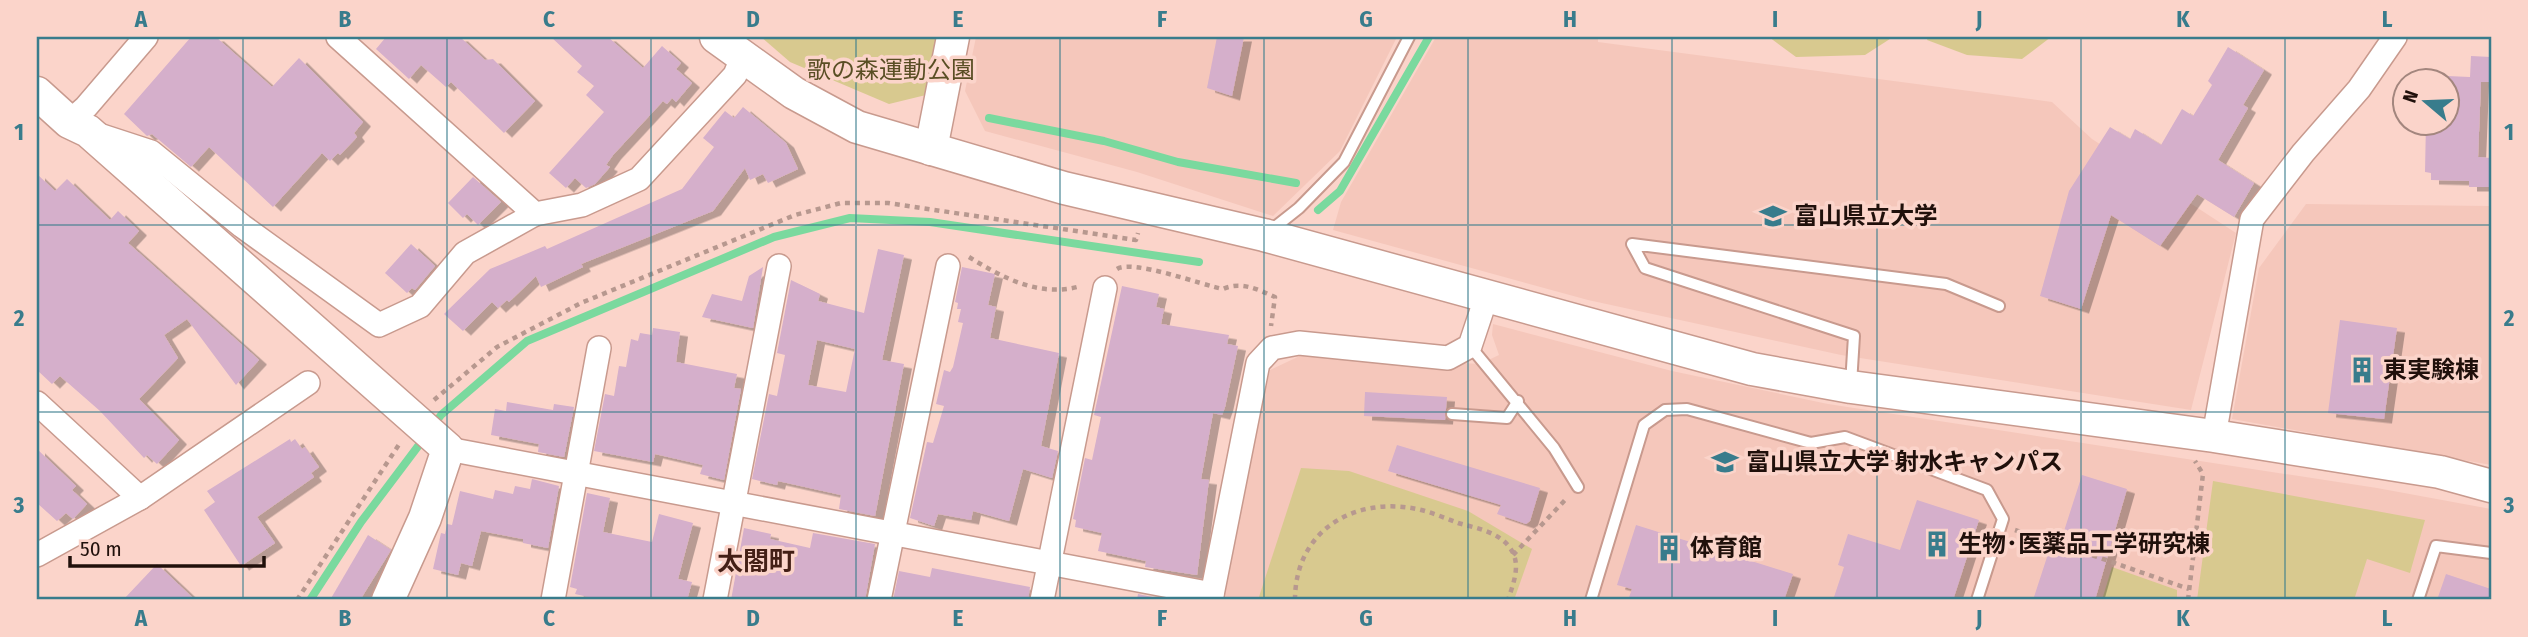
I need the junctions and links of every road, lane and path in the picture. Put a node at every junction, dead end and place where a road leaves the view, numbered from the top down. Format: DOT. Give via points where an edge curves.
graph roads {
  1 [pos="146,37"];
  2 [pos="338,37"];
  3 [pos="716,37"];
  4 [pos="953,37"];
  5 [pos="1409,37"];
  6 [pos="2396,37"];
  7 [pos="742,58"];
  8 [pos="37,93"];
  9 [pos="79,126"];
  10 [pos="931,149"];
  11 [pos="1146,207"];
  12 [pos="535,214"];
  13 [pos="1264,235"];
  14 [pos="779,266"];
  15 [pos="948,266"];
  16 [pos="1105,288"];
  17 [pos="1486,298"];
  18 [pos="1999,306"];
  19 [pos="1470,346"];
  20 [pos="599,348"];
  21 [pos="1272,348"];
  22 [pos="308,383"];
  23 [pos="1851,387"];
  24 [pos="1518,401"];
  25 [pos="37,403"];
  26 [pos="1452,414"];
  27 [pos="430,433"];
  28 [pos="2202,445"];
  29 [pos="577,474"];
  30 [pos="2491,486"];
  31 [pos="1578,487"];
  32 [pos="140,498"];
  33 [pos="734,504"];
  34 [pos="2028,534"];
  35 [pos="892,535"];
  36 [pos="2071,548"];
  37 [pos="2083,552"];
  38 [pos="2491,553"];
  39 [pos="37,555"];
  40 [pos="1513,555"];
  41 [pos="1049,563"];
  42 [pos="2189,589"];
  43 [pos="1211,597"];
  44 [pos="297,600"];
  45 [pos="388,600"];
  46 [pos="553,600"];
  47 [pos="715,600"];
  48 [pos="879,600"];
  49 [pos="1042,600"];
  50 [pos="1295,600"];
  51 [pos="1508,600"];
  52 [pos="1591,600"];
  53 [pos="1977,600"];
  54 [pos="2188,600"];
  55 [pos="2418,600"];
  1 -- 9 [label="street" via="86,107"];
  2 -- 12 [label="street"];
  3 -- 7 [label="street"];
  4 -- 10 [label="street"];
  5 -- 13 [label="lane" via="1344,162 1299,208"];
  6 -- 28 [label="street" via="2252,219"];
  7 -- 10 [label="street" via="857,127"];
  7 -- 12 [label="street" via="735,75 639,179 582,205"];
  8 -- 9 [label="street"];
  9 -- 12 [label="street" via="151,152 242,226 379,325 420,306 466,253"];
  9 -- 27 [label="street"];
  10 -- 11 [label="street"];
  11 -- 13 [label="street"];
  11 -- 27 [label="path" via="1136,240 888,203 841,203 795,215 581,303 496,347 433,401"];
  13 -- 17 [label="street"];
  14 -- 33 [label="street"];
  15 -- 16 [label="path" via="951,253 966,256 1009,281 1054,292 1089,284"];
  15 -- 35 [label="street"];
  16 -- 21 [label="path" via="1112,272 1122,266 1223,289 1235,284 1260,290 1275,297"];
  16 -- 41 [label="street"];
  17 -- 19 [label="street"];
  17 -- 23 [label="street" via="1752,369"];
  18 -- 23 [label="lane" via="1946,284 1632,244 1645,268 1854,336"];
  19 -- 21 [label="street" via="1448,358 1299,343"];
  19 -- 24 [label="lane"];
  20 -- 29 [label="street"];
  21 -- 43 [label="street" via="1258,363"];
  22 -- 32 [label="street"];
  23 -- 28 [label="street"];
  24 -- 26 [label="lane" via="1507,418"];
  24 -- 31 [label="lane"];
  25 -- 32 [label="street"];
  27 -- 29 [label="street"];
  27 -- 44 [label="path"];
  27 -- 45 [label="street" via="425,518"];
  28 -- 30 [label="street" via="2440,472"];
  28 -- 42 [label="path" via="2203,474"];
  29 -- 33 [label="street"];
  29 -- 46 [label="street"];
  31 -- 40 [label="path"];
  32 -- 39 [label="street"];
  33 -- 35 [label="street"];
  33 -- 47 [label="street"];
  34 -- 36 [label="path"];
  35 -- 41 [label="street"];
  35 -- 48 [label="street"];
  37 -- 42 [label="path"];
  38 -- 55 [label="lane" via="2436,546"];
  40 -- 50 [label="path" via="1497,536 1416,509 1380,507 1351,513 1326,527 1309,544 1297,572"];
  40 -- 51 [label="path" via="1516,574"];
  41 -- 43 [label="street"];
  41 -- 49 [label="street"];
  42 -- 54 [label="path"];
  52 -- 53 [label="lane" via="1644,425 1665,410 1687,409 1811,443 1846,437 1987,490 2003,519"];
}
